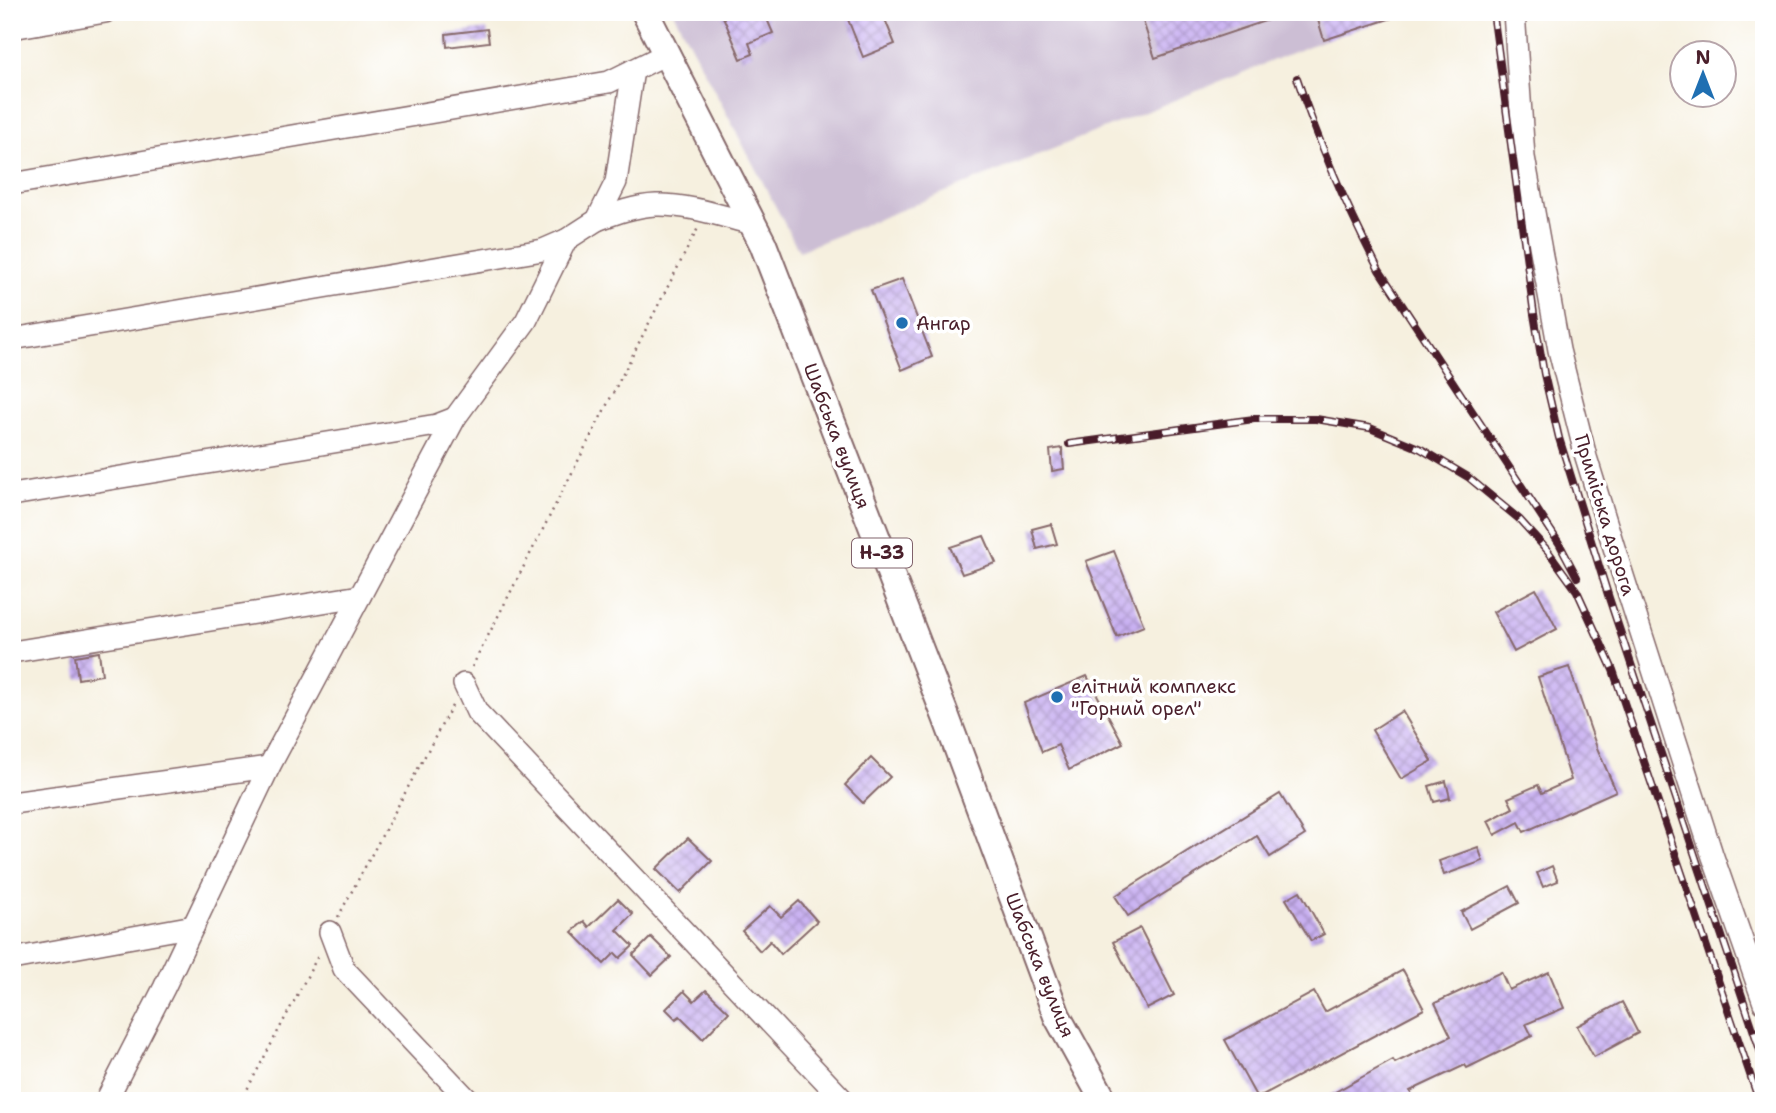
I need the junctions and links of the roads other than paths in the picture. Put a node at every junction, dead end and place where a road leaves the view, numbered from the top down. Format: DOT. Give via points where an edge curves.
graph roads {
  1 [pos="105,12"];
  2 [pos="645,12"];
  3 [pos="1514,12"];
  4 [pos="12,28"];
  5 [pos="666,54"];
  6 [pos="634,70"];
  7 [pos="12,184"];
  8 [pos="597,219"];
  9 [pos="752,224"];
  10 [pos="566,240"];
  11 [pos="12,339"];
  12 [pos="455,418"];
  13 [pos="12,495"];
  14 [pos="359,596"];
  15 [pos="12,652"];
  16 [pos="464,684"];
  17 [pos="269,767"];
  18 [pos="12,803"];
  19 [pos="194,926"];
  20 [pos="330,932"];
  21 [pos="12,959"];
  22 [pos="1764,1003"];
  23 [pos="106,1101"];
  24 [pos="469,1101"];
  25 [pos="844,1101"];
  26 [pos="1104,1101"];
  1 -- 4 [label="street"];
  2 -- 5 [label="main road, Шабська вулиця / Н-33"];
  3 -- 22 [label="street, Приміська дорога" via="1524,157 1562,363 1586,457 1663,701"];
  5 -- 6 [label="street"];
  5 -- 9 [label="main road, Шабська вулиця / Н-33"];
  6 -- 7 [label="street" via="609,82"];
  6 -- 8 [label="street" via="616,182"];
  8 -- 9 [label="street" via="656,205"];
  8 -- 10 [label="street"];
  9 -- 26 [label="main road, Шабська вулиця / Н-33" via="946,717 1057,1016"];
  10 -- 11 [label="street" via="543,250"];
  10 -- 12 [label="street" via="526,321"];
  12 -- 13 [label="street" via="437,425"];
  12 -- 14 [label="street"];
  14 -- 15 [label="street"];
  14 -- 17 [label="street"];
  16 -- 25 [label="street" via="477,712"];
  17 -- 18 [label="street"];
  17 -- 19 [label="street"];
  19 -- 21 [label="street"];
  19 -- 23 [label="street"];
  20 -- 24 [label="street" via="344,969"];
}
